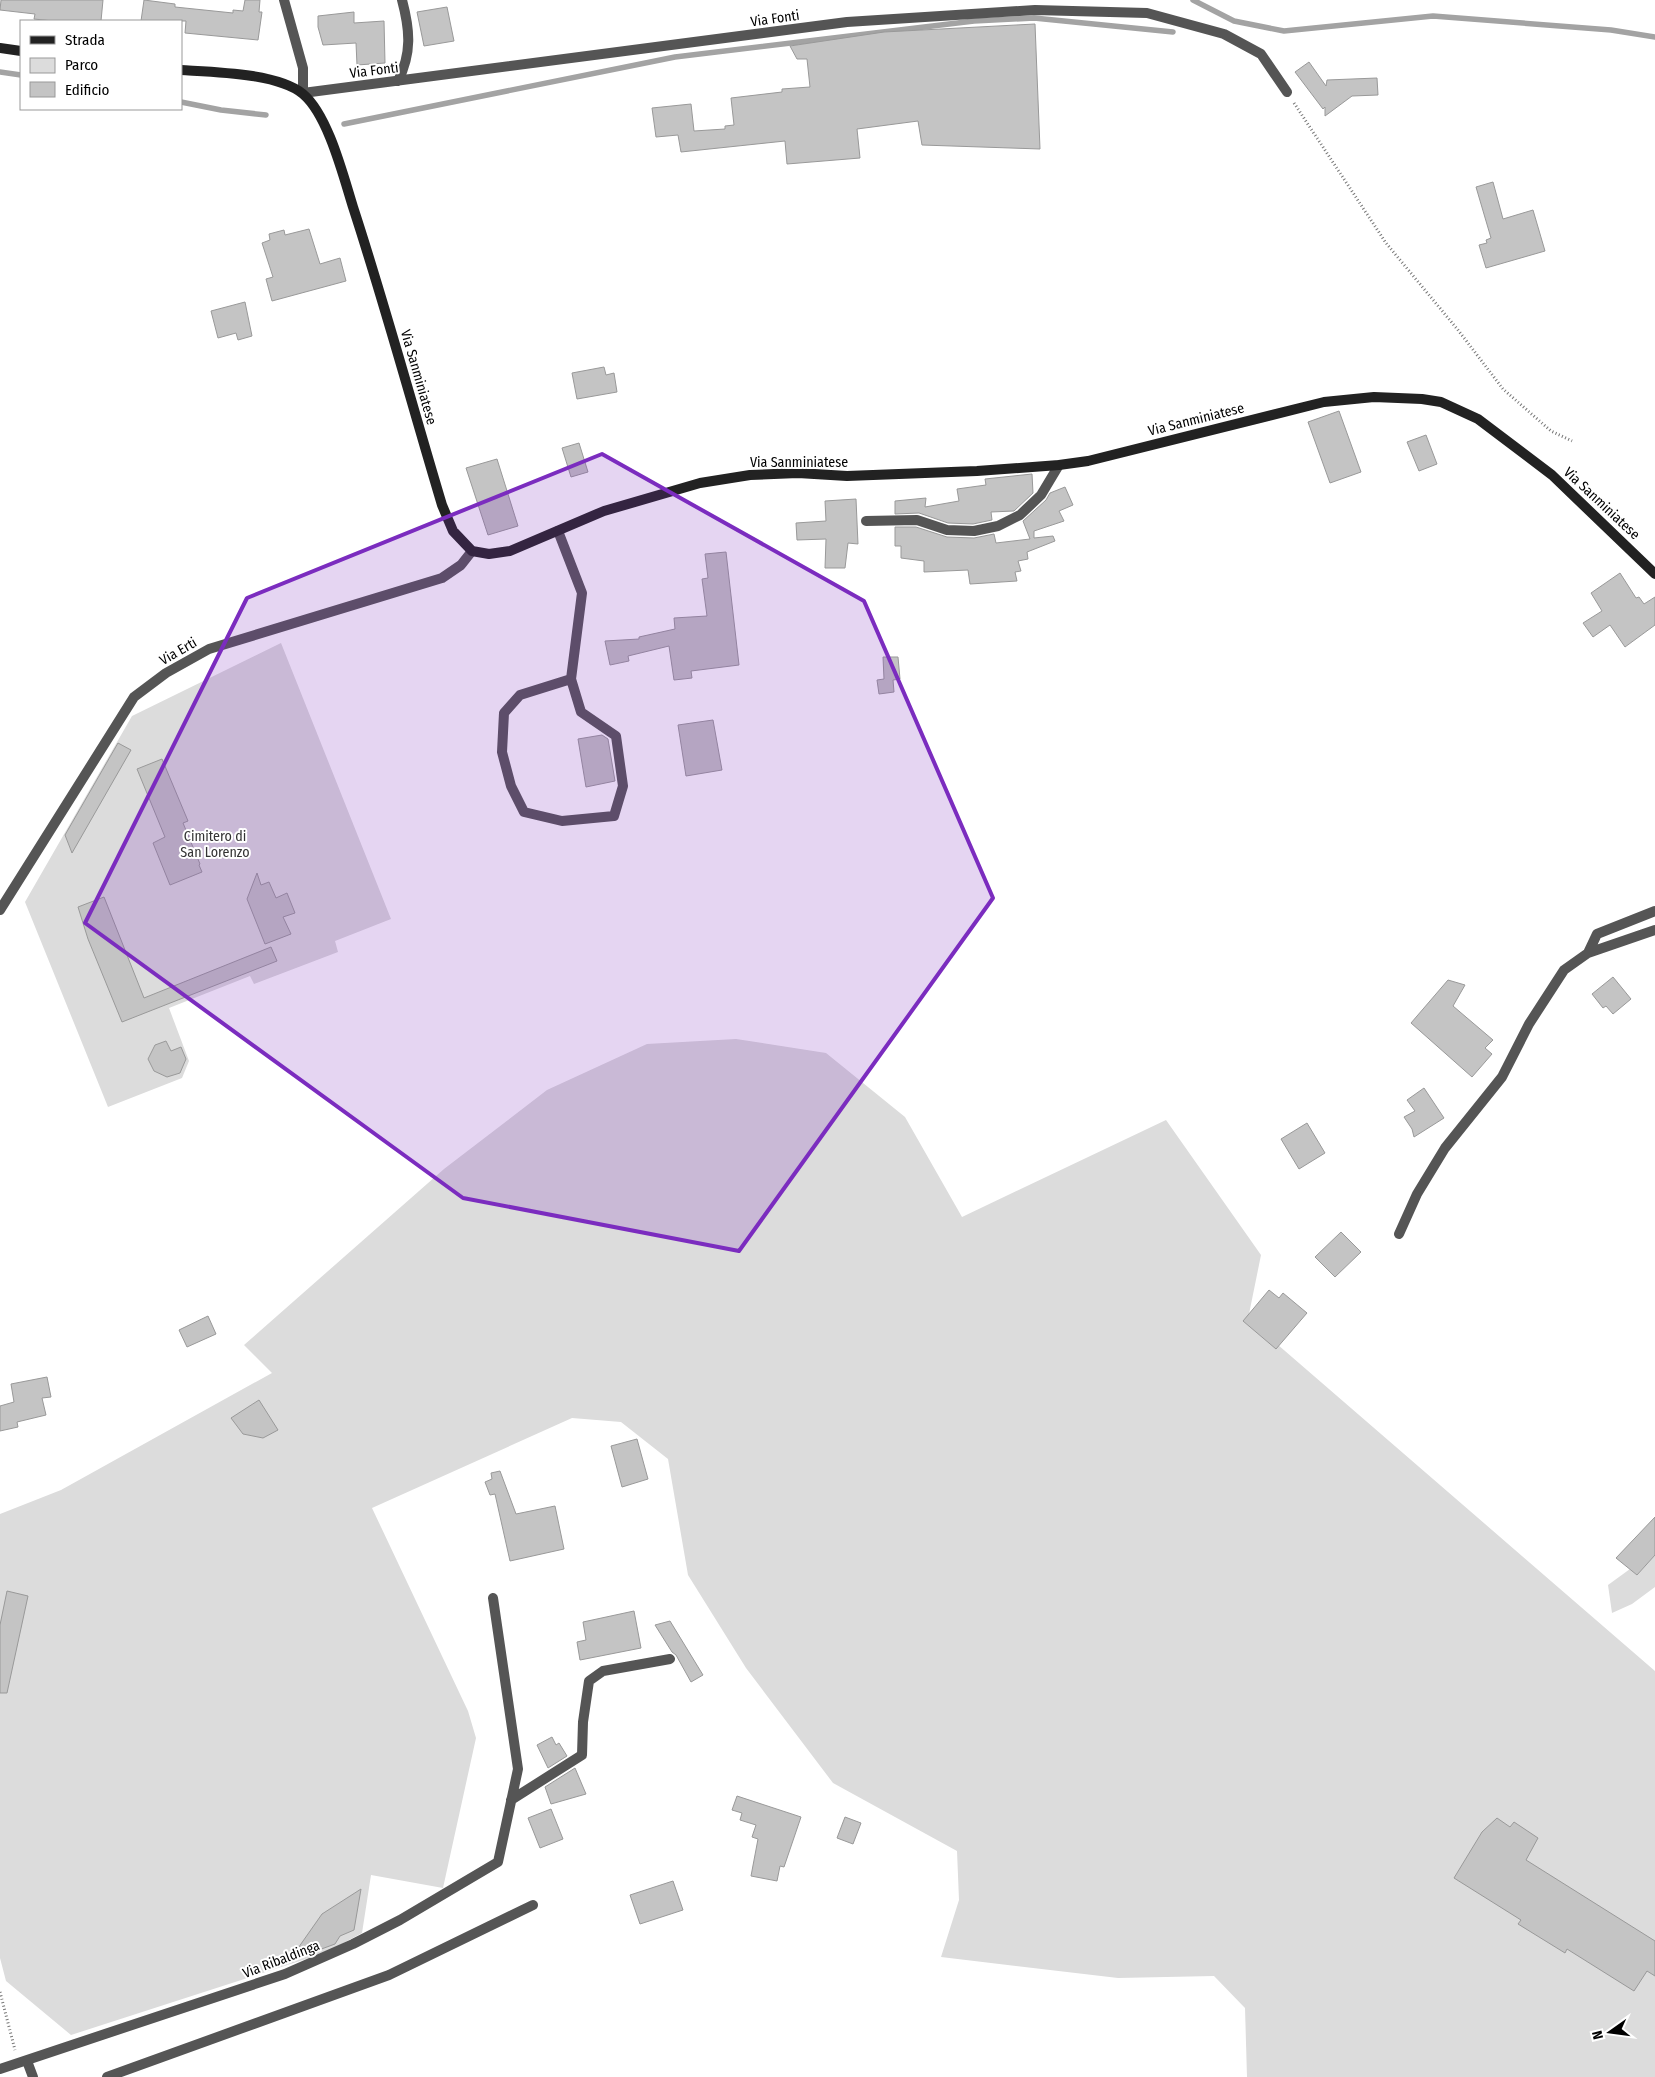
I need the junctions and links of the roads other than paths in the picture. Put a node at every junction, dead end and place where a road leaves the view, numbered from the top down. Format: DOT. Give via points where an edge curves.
graph roads {
  1 [pos="284,0"];
  2 [pos="402,0"];
  3 [pos="0,48"];
  4 [pos="20,51"];
  5 [pos="182,70"];
  6 [pos="398,81"];
  7 [pos="1287,92"];
  8 [pos="302,93"];
  9 [pos="1059,465"];
  10 [pos="866,521"];
  11 [pos="558,531"];
  12 [pos="472,551"];
  13 [pos="1655,574"];
  14 [pos="571,679"];
  15 [pos="0,910"];
  16 [pos="1655,911"];
  17 [pos="1655,930"];
  18 [pos="1588,953"];
  19 [pos="1399,1234"];
  20 [pos="493,1598"];
  21 [pos="670,1659"];
  22 [pos="511,1800"];
  23 [pos="533,1905"];
  24 [pos="23,2062"];
  25 [pos="0,2070"];
  26 [pos="33,2077"];
  27 [pos="107,2077"];
  1 -- 8 [label="street" via="303,68"];
  2 -- 6 [label="street" via="409,46 406,66"];
  3 -- 4 [label="main road"];
  5 -- 8 [label="main road, Via Sanminiatese" via="262,78"];
  6 -- 7 [label="street, Via Fonti" via="847,22 1035,10 1147,13 1224,34 1261,54"];
  6 -- 8 [label="street, Via Fonti"];
  8 -- 12 [label="main road, Via Sanminiatese" via="318,113 334,148 442,505 453,531"];
  9 -- 10 [label="street" via="1041,495 1020,516 998,526 974,531 947,530 917,520"];
  9 -- 11 [label="main road, Via Sanminiatese" via="848,476 750,475 700,483 604,511"];
  9 -- 13 [label="main road, Via Sanminiatese" via="1088,461 1324,402 1374,397 1441,402 1493,429 1552,475"];
  11 -- 12 [label="main road, Via Sanminiatese" via="510,550 489,554"];
  11 -- 14 [label="street" via="582,593"];
  12 -- 15 [label="street, Via Erti" via="462,565 442,578 210,649 166,673 134,697"];
  14 -- 14 [label="street" via="581,712 616,736 623,786 614,816 562,821 524,812 511,786 502,752 504,714 520,695"];
  16 -- 18 [label="street" via="1597,934"];
  17 -- 18 [label="street"];
  18 -- 19 [label="street" via="1564,970 1502,1077 1445,1148 1421,1186"];
  20 -- 22 [label="street, Via Ribaldinga" via="518,1769"];
  21 -- 22 [label="street" via="603,1671 589,1681 582,1755"];
  22 -- 24 [label="street, Via Ribaldinga" via="498,1862 400,1920 285,1974"];
  23 -- 27 [label="street" via="389,1975"];
  24 -- 25 [label="street, Via Ribaldinga"];
  24 -- 26 [label="street"];
}
